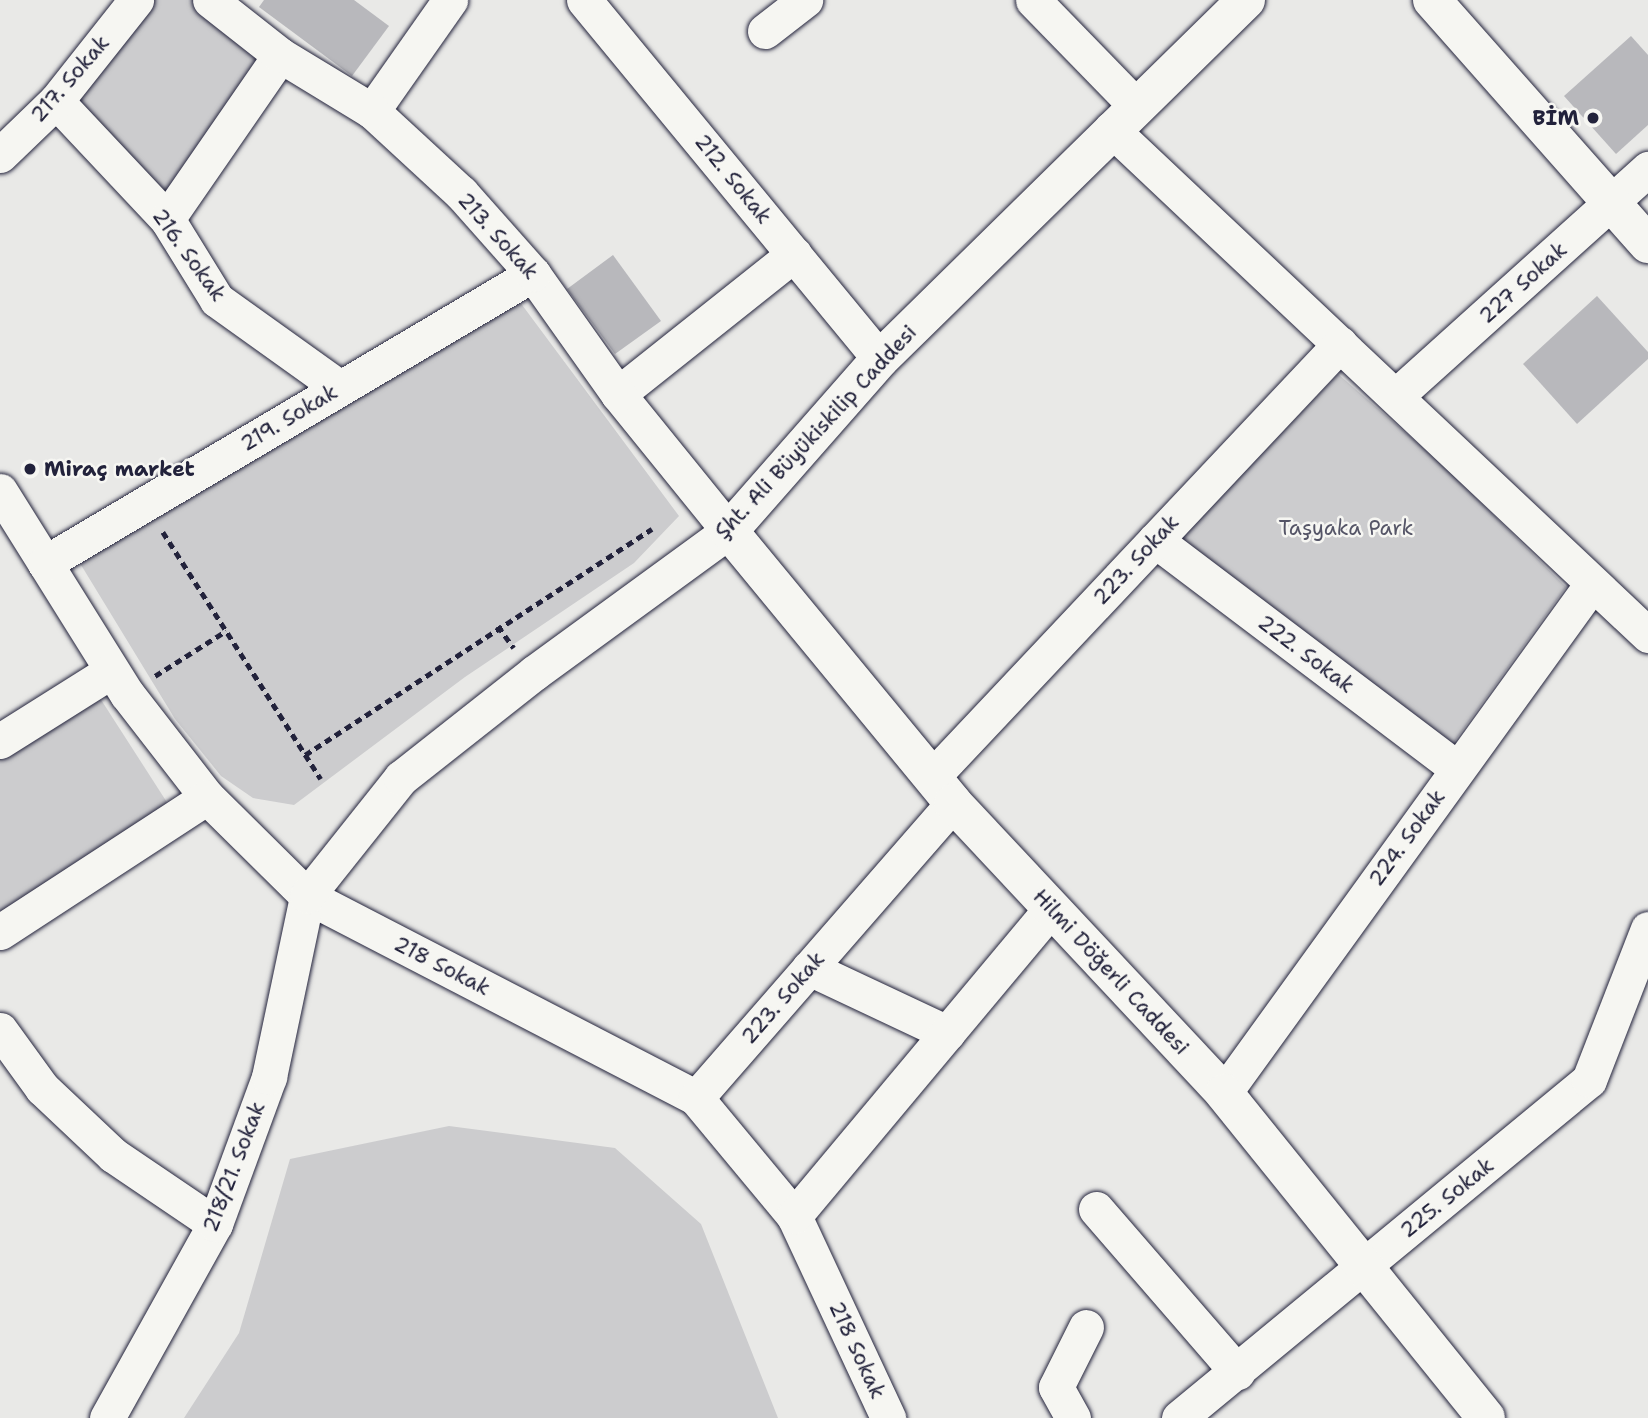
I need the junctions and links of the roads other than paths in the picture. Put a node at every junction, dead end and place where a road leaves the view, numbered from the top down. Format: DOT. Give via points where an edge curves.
graph roads {
  1 [pos="136,0"];
  2 [pos="210,0"];
  3 [pos="450,0"];
  4 [pos="584,0"];
  5 [pos="805,0"];
  6 [pos="1033,0"];
  7 [pos="1246,0"];
  8 [pos="1432,0"];
  9 [pos="765,31"];
  10 [pos="280,55"];
  11 [pos="56,101"];
  12 [pos="372,111"];
  13 [pos="1124,117"];
  14 [pos="0,155"];
  15 [pos="1648,169"];
  16 [pos="1613,203"];
  17 [pos="167,219"];
  18 [pos="1648,244"];
  19 [pos="794,254"];
  20 [pos="533,274"];
  21 [pos="1340,344"];
  22 [pos="880,359"];
  23 [pos="340,388"];
  24 [pos="618,394"];
  25 [pos="1397,395"];
  26 [pos="0,491"];
  27 [pos="729,531"];
  28 [pos="1155,540"];
  29 [pos="45,563"];
  30 [pos="1592,584"];
  31 [pos="1648,635"];
  32 [pos="119,682"];
  33 [pos="0,741"];
  34 [pos="1456,768"];
  35 [pos="943,790"];
  36 [pos="207,797"];
  37 [pos="307,896"];
  38 [pos="1051,909"];
  39 [pos="1648,929"];
  40 [pos="0,932"];
  41 [pos="809,968"];
  42 [pos="0,1030"];
  43 [pos="947,1033"];
  44 [pos="1224,1093"];
  45 [pos="696,1098"];
  46 [pos="1096,1209"];
  47 [pos="794,1216"];
  48 [pos="215,1224"];
  49 [pos="1365,1265"];
  50 [pos="1086,1327"];
  51 [pos="1237,1372"];
  52 [pos="107,1418"];
  53 [pos="888,1418"];
  54 [pos="1073,1418"];
  55 [pos="1179,1418"];
  56 [pos="1486,1418"];
  1 -- 11 [label="street, 217. Sokak"];
  2 -- 10 [label="street, 213. Sokak"];
  3 -- 12 [label="street"];
  4 -- 19 [label="street, 212. Sokak"];
  5 -- 9 [label="street"];
  6 -- 13 [label="street"];
  7 -- 13 [label="street, Şht. Ali Büyükiskilip Caddesi"];
  8 -- 16 [label="street"];
  10 -- 12 [label="street, 213. Sokak"];
  10 -- 17 [label="street"];
  11 -- 14 [label="street, 217. Sokak"];
  11 -- 17 [label="street, 216. Sokak"];
  12 -- 20 [label="street, 213. Sokak" via="461,193"];
  13 -- 21 [label="street"];
  13 -- 22 [label="street, Şht. Ali Büyükiskilip Caddesi"];
  15 -- 16 [label="street, 227 Sokak"];
  16 -- 18 [label="street"];
  16 -- 25 [label="street, 227 Sokak"];
  17 -- 23 [label="street, 216. Sokak" via="217,300"];
  19 -- 22 [label="street, 212. Sokak"];
  19 -- 24 [label="street"];
  20 -- 23 [label="street, 219. Sokak"];
  20 -- 24 [label="street, 213. Sokak"];
  21 -- 25 [label="street"];
  21 -- 28 [label="street, 223. Sokak"];
  22 -- 27 [label="street, Şht. Ali Büyükiskilip Caddesi"];
  23 -- 29 [label="street, 219. Sokak"];
  24 -- 27 [label="street, 213. Sokak"];
  25 -- 30 [label="street"];
  26 -- 29 [label="street, 218 Sokak"];
  27 -- 35 [label="street, Hilmi Döğerli Caddesi"];
  27 -- 37 [label="street, Şht. Ali Büyükiskilip Caddesi" via="534,673 401,778"];
  28 -- 34 [label="street, 222. Sokak"];
  28 -- 35 [label="street, 223. Sokak"];
  29 -- 32 [label="street, 218 Sokak"];
  30 -- 31 [label="street"];
  30 -- 34 [label="street, 224. Sokak"];
  32 -- 33 [label="street"];
  32 -- 36 [label="street, 218 Sokak"];
  34 -- 44 [label="street, 224. Sokak"];
  35 -- 38 [label="street, Hilmi Döğerli Caddesi"];
  35 -- 41 [label="street, 223. Sokak"];
  36 -- 37 [label="street, 218 Sokak"];
  36 -- 40 [label="street"];
  37 -- 45 [label="street, 218 Sokak"];
  37 -- 48 [label="street, 218/21. Sokak" via="269,1077"];
  38 -- 43 [label="street"];
  38 -- 44 [label="street, Hilmi Döğerli Caddesi"];
  39 -- 49 [label="street, 225. Sokak" via="1589,1080"];
  41 -- 43 [label="street"];
  41 -- 45 [label="street, 223. Sokak"];
  42 -- 48 [label="street" via="43,1088 113,1155"];
  43 -- 47 [label="street"];
  44 -- 49 [label="street, Hilmi Döğerli Caddesi"];
  45 -- 47 [label="street, 218 Sokak"];
  46 -- 51 [label="street"];
  47 -- 53 [label="street, 218 Sokak"];
  48 -- 52 [label="street, 218/21. Sokak"];
  49 -- 51 [label="street, 225. Sokak"];
  49 -- 56 [label="street, Hilmi Döğerli Caddesi"];
  50 -- 54 [label="street" via="1056,1387"];
  51 -- 55 [label="street, 225. Sokak"];
}
